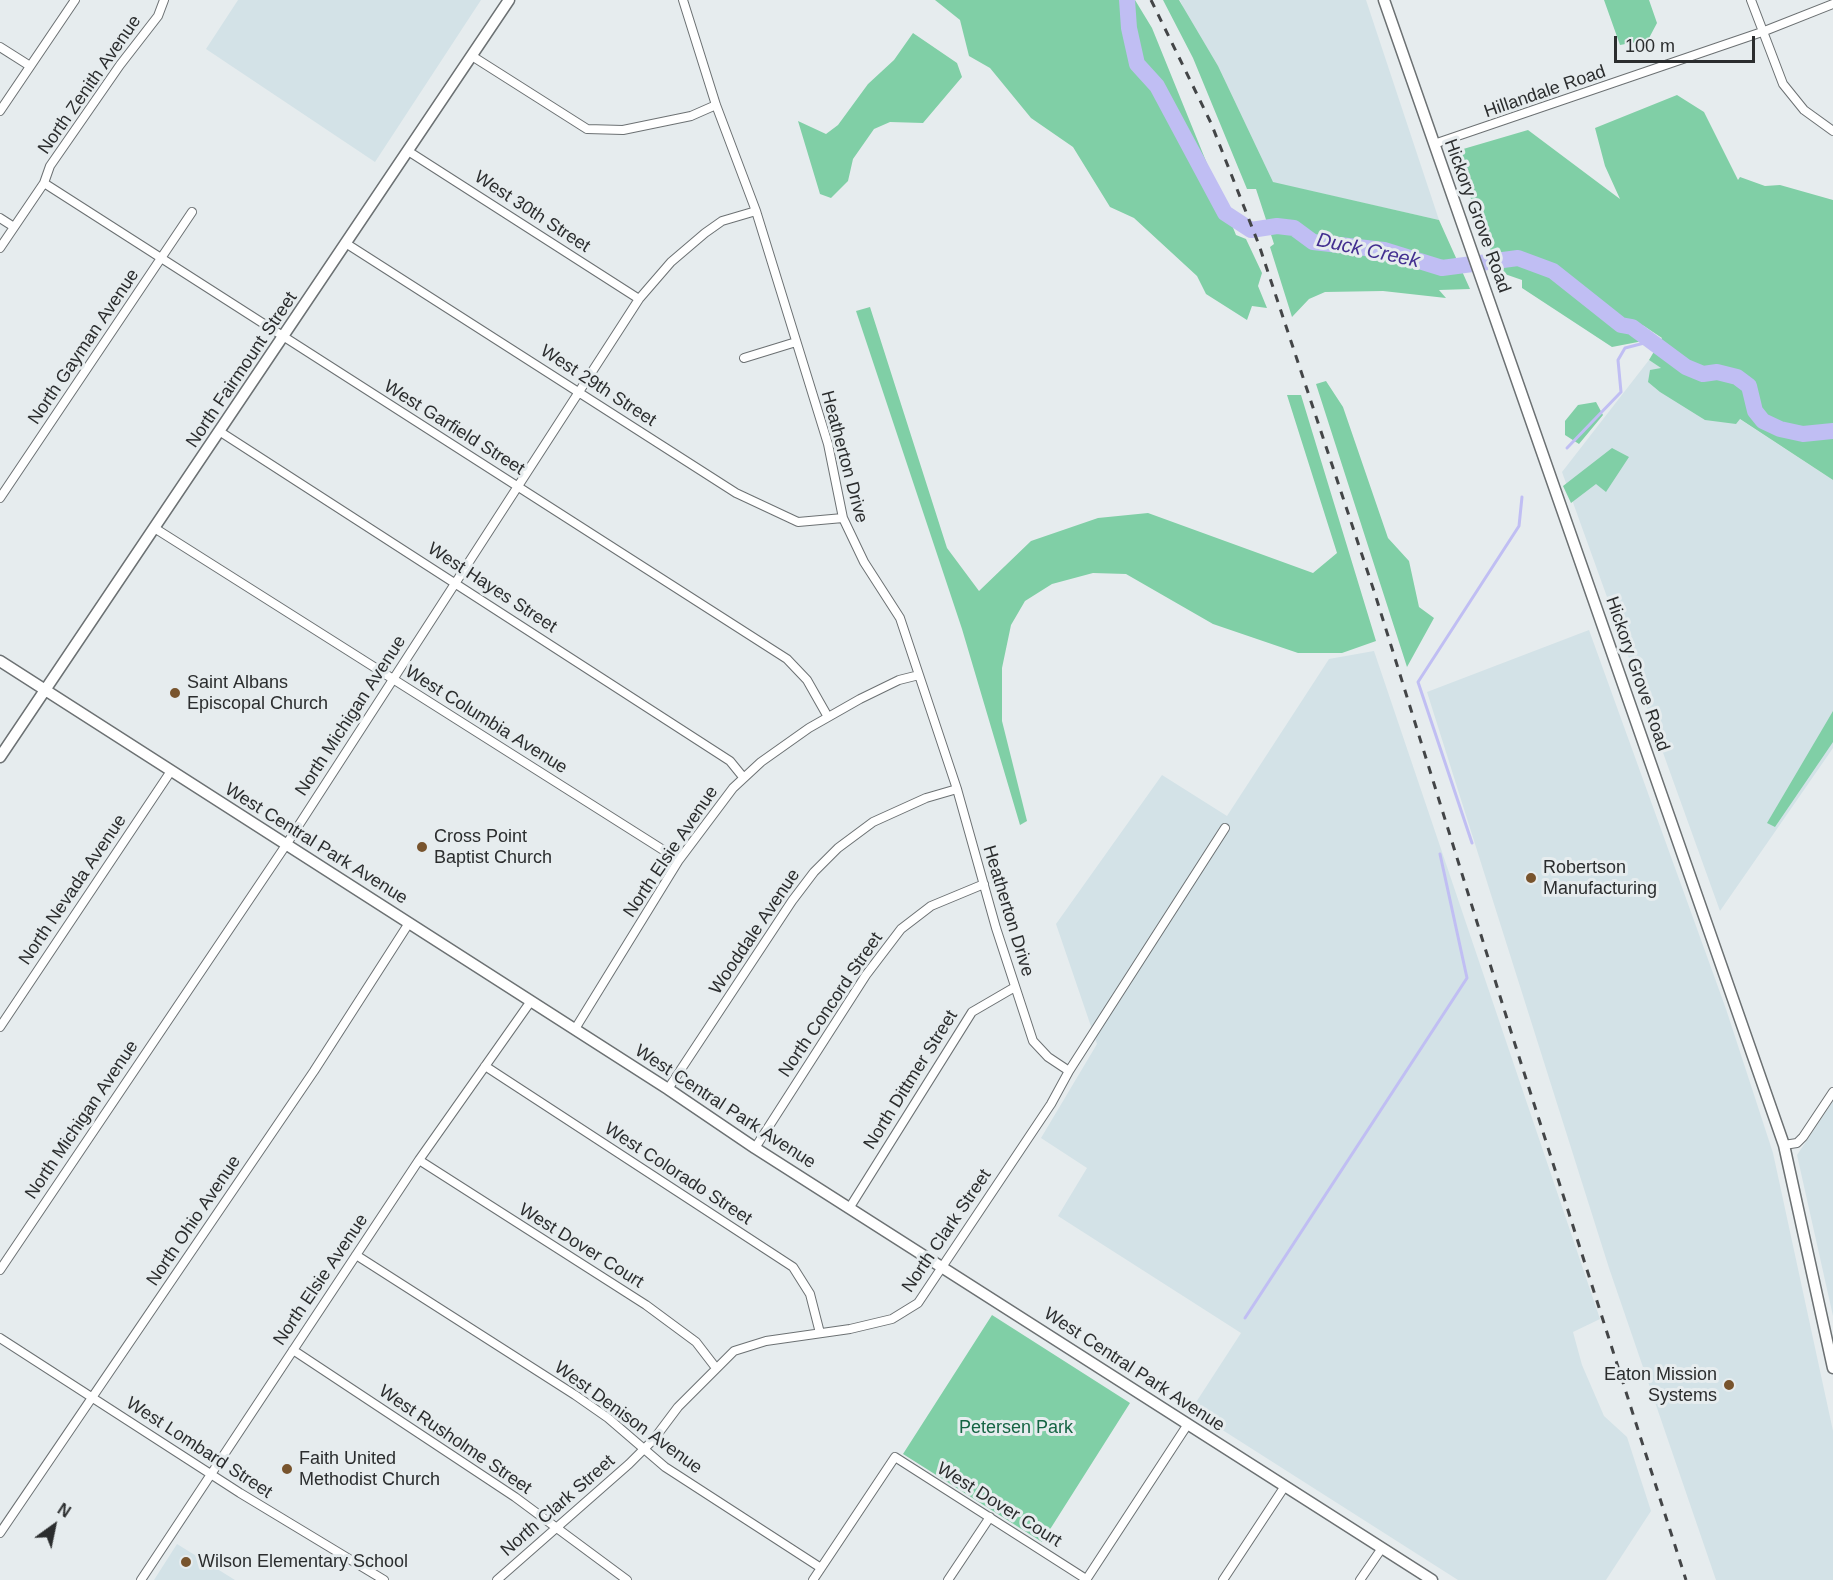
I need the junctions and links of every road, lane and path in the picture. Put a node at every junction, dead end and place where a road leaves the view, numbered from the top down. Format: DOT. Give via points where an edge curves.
graph roads {
  1 [pos="75,0"];
  2 [pos="164,0"];
  3 [pos="509,0"];
  4 [pos="682,0"];
  5 [pos="1383,0"];
  6 [pos="1751,0"];
  7 [pos="1833,4"];
  8 [pos="1762,32"];
  9 [pos="0,47"];
  10 [pos="472,56"];
  11 [pos="30,66"];
  12 [pos="716,105"];
  13 [pos="0,111"];
  14 [pos="1833,131"];
  15 [pos="1434,144"];
  16 [pos="408,151"];
  17 [pos="44,183"];
  18 [pos="756,211"];
  19 [pos="192,212"];
  20 [pos="0,218"];
  21 [pos="14,226"];
  22 [pos="347,244"];
  23 [pos="0,248"];
  24 [pos="161,260"];
  25 [pos="639,299"];
  26 [pos="284,337"];
  27 [pos="796,342"];
  28 [pos="744,358"];
  29 [pos="580,391"];
  30 [pos="219,431"];
  31 [pos="518,486"];
  32 [pos="0,498"];
  33 [pos="843,518"];
  34 [pos="156,529"];
  35 [pos="456,582"];
  36 [pos="0,662"];
  37 [pos="919,675"];
  38 [pos="393,679"];
  39 [pos="44,690"];
  40 [pos="828,717"];
  41 [pos="0,757"];
  42 [pos="171,771"];
  43 [pos="743,777"];
  44 [pos="957,789"];
  45 [pos="1225,828"];
  46 [pos="286,845"];
  47 [pos="679,860"];
  48 [pos="984,884"];
  49 [pos="409,923"];
  50 [pos="1015,987"];
  51 [pos="531,1001"];
  52 [pos="0,1026"];
  53 [pos="575,1029"];
  54 [pos="485,1066"];
  55 [pos="1069,1071"];
  56 [pos="668,1089"];
  57 [pos="1833,1092"];
  58 [pos="1784,1145"];
  59 [pos="755,1148"];
  60 [pos="419,1160"];
  61 [pos="850,1207"];
  62 [pos="356,1255"];
  63 [pos="944,1268"];
  64 [pos="0,1270"];
  65 [pos="820,1333"];
  66 [pos="0,1338"];
  67 [pos="292,1350"];
  68 [pos="716,1368"];
  69 [pos="1833,1368"];
  70 [pos="93,1397"];
  71 [pos="1188,1424"];
  72 [pos="642,1450"];
  73 [pos="211,1473"];
  74 [pos="1285,1486"];
  75 [pos="990,1517"];
  76 [pos="556,1528"];
  77 [pos="0,1533"];
  78 [pos="1382,1548"];
  79 [pos="820,1568"];
  80 [pos="141,1580"];
  81 [pos="384,1580"];
  82 [pos="497,1580"];
  83 [pos="627,1580"];
  84 [pos="813,1580"];
  85 [pos="948,1580"];
  86 [pos="1086,1580"];
  87 [pos="1223,1580"];
  88 [pos="1360,1580"];
  89 [pos="1432,1580"];
  1 -- 11 [label="street"];
  2 -- 17 [label="street, North Zenith Avenue" via="158,16 50,165"];
  3 -- 10 [label="street, North Fairmount Street"];
  4 -- 12 [label="street, Heatherton Drive"];
  5 -- 15 [label="street, Hickory Grove Road"];
  6 -- 8 [label="street"];
  7 -- 8 [label="street, Hillandale Road"];
  8 -- 14 [label="street" via="1784,84 1804,110"];
  8 -- 15 [label="street, Hillandale Road"];
  9 -- 11 [label="street"];
  10 -- 12 [label="street" via="587,129 623,130 691,116"];
  10 -- 16 [label="street, North Fairmount Street"];
  11 -- 13 [label="street"];
  12 -- 18 [label="street, Heatherton Drive"];
  15 -- 58 [label="street, Hickory Grove Road"];
  16 -- 22 [label="street, North Fairmount Street"];
  16 -- 25 [label="street, West 30th Street"];
  17 -- 21 [label="street, North Zenith Avenue"];
  17 -- 24 [label="street, West Garfield Street"];
  18 -- 25 [label="street, North Michigan Avenue" via="722,221 671,262"];
  18 -- 27 [label="street, Heatherton Drive"];
  19 -- 24 [label="street, North Gayman Avenue"];
  20 -- 21 [label="street"];
  21 -- 23 [label="street, North Zenith Avenue"];
  22 -- 26 [label="street, North Fairmount Street"];
  22 -- 29 [label="street, West 29th Street"];
  24 -- 26 [label="street, West Garfield Street"];
  24 -- 32 [label="street, North Gayman Avenue"];
  25 -- 29 [label="street, North Michigan Avenue"];
  26 -- 30 [label="street, North Fairmount Street"];
  26 -- 31 [label="street, West Garfield Street"];
  27 -- 28 [label="street"];
  27 -- 33 [label="street, Heatherton Drive" via="828,444"];
  29 -- 31 [label="street, North Michigan Avenue"];
  29 -- 33 [label="street, West 29th Street" via="736,493 773,512 798,522"];
  30 -- 34 [label="street, North Fairmount Street"];
  30 -- 35 [label="street, West Hayes Street"];
  31 -- 35 [label="street, North Michigan Avenue"];
  31 -- 40 [label="street, West Garfield Street" via="787,659 807,680"];
  33 -- 37 [label="street, Heatherton Drive" via="864,562 900,618"];
  34 -- 38 [label="street, West Columbia Avenue"];
  34 -- 39 [label="street, North Fairmount Street"];
  35 -- 38 [label="street, North Michigan Avenue"];
  35 -- 43 [label="street, West Hayes Street" via="730,761"];
  36 -- 39 [label="street, West Central Park Avenue"];
  37 -- 40 [label="street, North Elsie Avenue" via="899,680"];
  37 -- 44 [label="street, Heatherton Drive"];
  38 -- 46 [label="street, North Michigan Avenue"];
  38 -- 47 [label="street, West Columbia Avenue"];
  39 -- 41 [label="street, North Fairmount Street"];
  39 -- 42 [label="street, West Central Park Avenue"];
  40 -- 43 [label="street, North Elsie Avenue"];
  42 -- 46 [label="street, West Central Park Avenue"];
  42 -- 52 [label="street, North Nevada Avenue"];
  43 -- 47 [label="street, North Elsie Avenue"];
  44 -- 48 [label="street, Heatherton Drive"];
  44 -- 56 [label="street, Wooddale Avenue" via="873,822 814,872"];
  45 -- 55 [label="street, North Clark Street"];
  46 -- 49 [label="street, West Central Park Avenue"];
  46 -- 64 [label="street, North Michigan Avenue"];
  47 -- 53 [label="street, North Elsie Avenue"];
  48 -- 50 [label="street, Heatherton Drive"];
  48 -- 59 [label="street, North Concord Street" via="931,906 901,929 866,975"];
  49 -- 51 [label="street, West Central Park Avenue"];
  49 -- 70 [label="street, North Ohio Avenue" via="314,1071"];
  50 -- 55 [label="street, Heatherton Drive" via="1033,1041"];
  50 -- 61 [label="street, North Dittmer Street" via="972,1012"];
  51 -- 53 [label="street, West Central Park Avenue"];
  51 -- 54 [label="street, North Elsie Avenue"];
  53 -- 56 [label="street, West Central Park Avenue"];
  54 -- 60 [label="street, North Elsie Avenue"];
  54 -- 65 [label="street, West Colorado Street" via="793,1267 810,1294"];
  55 -- 63 [label="street, North Clark Street"];
  56 -- 59 [label="street, West Central Park Avenue"];
  57 -- 58 [label="street" via="1803,1137 1797,1143"];
  58 -- 69 [label="street, Hickory Grove Road"];
  59 -- 61 [label="street, West Central Park Avenue"];
  60 -- 62 [label="street, North Elsie Avenue"];
  60 -- 68 [label="street, West Dover Court" via="646,1305 696,1342"];
  61 -- 63 [label="street, West Central Park Avenue"];
  62 -- 67 [label="street, North Elsie Avenue"];
  62 -- 72 [label="street, West Denison Avenue" via="575,1395 608,1418"];
  63 -- 65 [label="street, North Clark Street" via="918,1303 892,1319"];
  63 -- 71 [label="street, West Central Park Avenue"];
  65 -- 68 [label="street, North Clark Street" via="748,1346 734,1351"];
  66 -- 70 [label="street, West Lombard Street"];
  67 -- 73 [label="street, North Elsie Avenue"];
  67 -- 76 [label="street, West Rusholme Street" via="476,1470"];
  68 -- 72 [label="street, North Clark Street"];
  70 -- 73 [label="street, West Lombard Street"];
  70 -- 77 [label="street, North Ohio Avenue"];
  71 -- 74 [label="street, West Central Park Avenue"];
  71 -- 86 [label="street"];
  72 -- 76 [label="street, North Clark Street"];
  72 -- 79 [label="street, West Denison Avenue"];
  73 -- 80 [label="street, North Elsie Avenue"];
  73 -- 81 [label="street, West Lombard Street"];
  74 -- 78 [label="street, West Central Park Avenue"];
  74 -- 87 [label="street"];
  75 -- 79 [label="street, West Dover Court" via="895,1457"];
  75 -- 85 [label="street"];
  75 -- 86 [label="street, West Dover Court"];
  76 -- 82 [label="street, North Clark Street"];
  76 -- 83 [label="street, West Rusholme Street"];
  78 -- 88 [label="street"];
  78 -- 89 [label="street, West Central Park Avenue"];
  79 -- 84 [label="street"];
}
